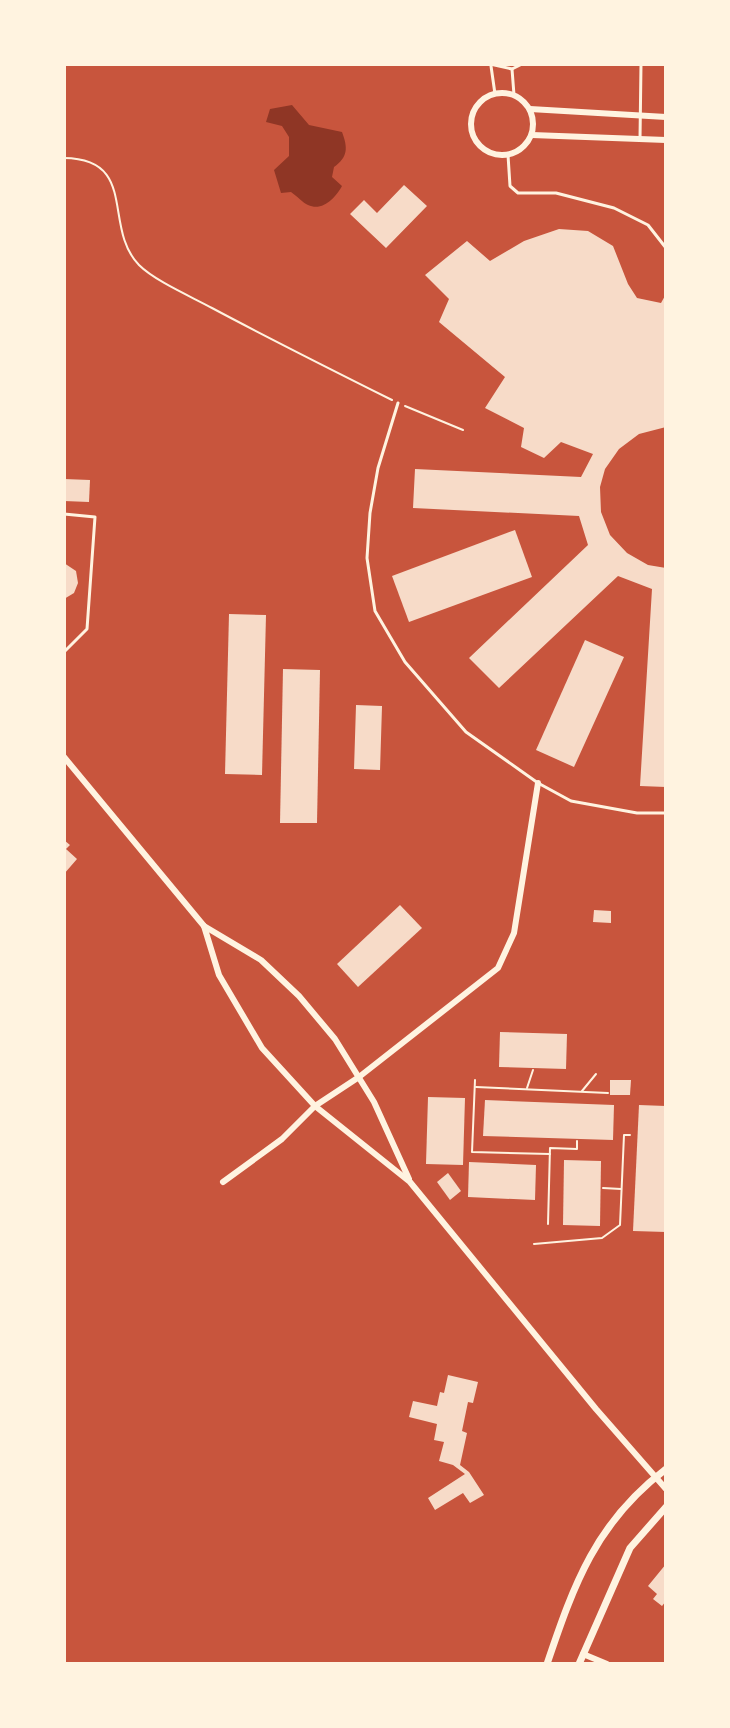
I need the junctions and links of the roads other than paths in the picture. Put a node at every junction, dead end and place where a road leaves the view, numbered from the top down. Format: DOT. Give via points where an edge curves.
graph roads {
  1 [pos="522,64"];
  2 [pos="641,64"];
  3 [pos="491,65"];
  4 [pos="512,69"];
  5 [pos="495,94"];
  6 [pos="514,95"];
  7 [pos="530,109"];
  8 [pos="640,116"];
  9 [pos="666,117"];
  10 [pos="532,135"];
  11 [pos="640,139"];
  12 [pos="666,140"];
  13 [pos="508,155"];
  14 [pos="666,248"];
  15 [pos="398,403"];
  16 [pos="64,514"];
  17 [pos="64,652"];
  18 [pos="64,757"];
  19 [pos="538,783"];
  20 [pos="666,813"];
  21 [pos="204,926"];
  22 [pos="359,1077"];
  23 [pos="315,1106"];
  24 [pos="223,1182"];
  25 [pos="410,1182"];
  26 [pos="666,1469"];
  27 [pos="656,1477"];
  28 [pos="666,1489"];
  29 [pos="666,1507"];
  30 [pos="583,1654"];
  31 [pos="547,1664"];
  32 [pos="579,1664"];
  33 [pos="607,1664"];
  1 -- 4 [label="lane"];
  2 -- 8 [label="lane"];
  3 -- 4 [label="lane"];
  3 -- 5 [label="lane"];
  4 -- 6 [label="lane"];
  5 -- 6 [label="street"];
  5 -- 13 [label="street" via="472,115 473,136 487,152"];
  6 -- 7 [label="street"];
  7 -- 8 [label="street"];
  7 -- 10 [label="street"];
  8 -- 9 [label="street"];
  8 -- 11 [label="lane"];
  10 -- 11 [label="street"];
  10 -- 13 [label="street" via="527,145"];
  11 -- 12 [label="street"];
  13 -- 14 [label="lane" via="510,186 518,193 556,193 614,208 648,225"];
  15 -- 19 [label="lane" via="370,513 367,558 375,611 405,662 466,732"];
  16 -- 17 [label="lane" via="95,517 87,629"];
  18 -- 21 [label="street"];
  19 -- 20 [label="lane" via="571,801"];
  19 -- 22 [label="street" via="514,933 498,968"];
  21 -- 22 [label="street" via="261,960 299,996"];
  21 -- 23 [label="street" via="219,975 262,1048"];
  22 -- 23 [label="street"];
  22 -- 25 [label="street"];
  23 -- 24 [label="street" via="282,1139"];
  23 -- 25 [label="street"];
  25 -- 27 [label="street"];
  26 -- 27 [label="street"];
  27 -- 28 [label="street"];
  27 -- 31 [label="street" via="603,1532"];
  29 -- 30 [label="street" via="630,1548"];
  30 -- 32 [label="street"];
  30 -- 33 [label="street"];
}
